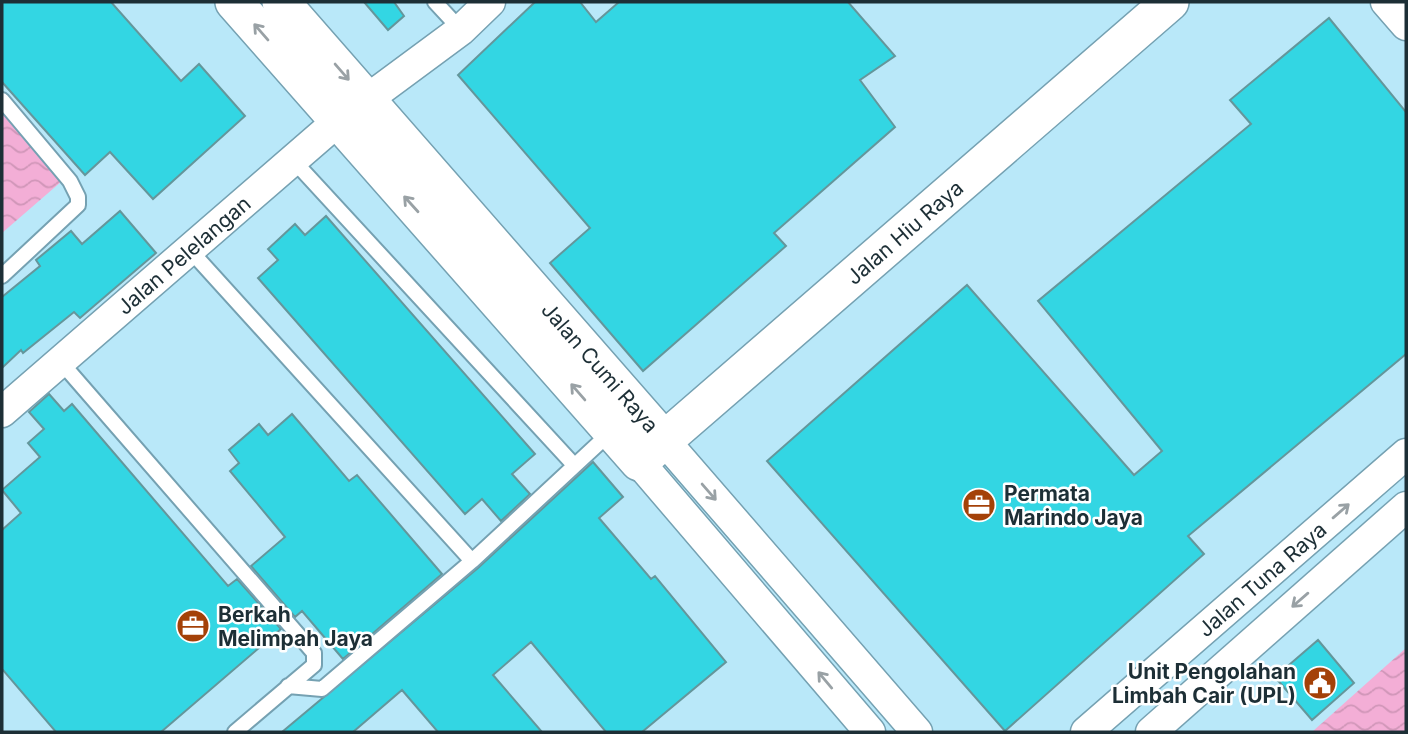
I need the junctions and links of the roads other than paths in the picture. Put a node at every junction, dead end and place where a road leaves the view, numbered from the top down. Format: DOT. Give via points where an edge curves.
graph roads {
  1 [pos="234,2"];
  2 [pos="281,2"];
  3 [pos="435,2"];
  4 [pos="490,2"];
  5 [pos="1170,2"];
  6 [pos="1386,2"];
  7 [pos="1406,24"];
  8 [pos="461,30"];
  9 [pos="366,99"];
  10 [pos="2,100"];
  11 [pos="338,121"];
  12 [pos="293,160"];
  13 [pos="463,236"];
  14 [pos="189,249"];
  15 [pos="2,276"];
  16 [pos="532,313"];
  17 [pos="60,361"];
  18 [pos="2,412"];
  19 [pos="612,430"];
  20 [pos="652,451"];
  21 [pos="1406,454"];
  22 [pos="574,465"];
  23 [pos="1368,486"];
  24 [pos="1401,511"];
  25 [pos="472,561"];
  26 [pos="873,683"];
  27 [pos="1143,686"];
  28 [pos="288,687"];
  29 [pos="847,706"];
  30 [pos="1160,724"];
  31 [pos="235,732"];
  32 [pos="870,732"];
  33 [pos="917,732"];
  34 [pos="1086,732"];
  11 -- 1 [label="street, Jalan Cumi Raya, one-way"];
  2 -- 9 [label="street, Jalan Cumi Raya, one-way"];
  3 -- 8 [label="lane"];
  4 -- 8 [label="street, Jalan Pelelangan"];
  5 -- 20 [label="street, Jalan Hiu Raya"];
  6 -- 7 [label="street"];
  8 -- 9 [label="street, Jalan Pelelangan"];
  9 -- 11 [label="street, Jalan Pelelangan"];
  9 -- 13 [label="street, Jalan Cumi Raya"];
  10 -- 15 [label="lane" via="70,181 78,205"];
  11 -- 12 [label="street, Jalan Pelelangan"];
  13 -- 11 [label="street, Jalan Cumi Raya, one-way"];
  12 -- 14 [label="street, Jalan Pelelangan"];
  12 -- 22 [label="lane"];
  13 -- 16 [label="street, Jalan Cumi Raya"];
  14 -- 17 [label="street, Jalan Pelelangan"];
  14 -- 25 [label="lane"];
  19 -- 16 [label="street, Jalan Cumi Raya, one-way"];
  16 -- 20 [label="street, Jalan Cumi Raya"];
  17 -- 18 [label="street, Jalan Pelelangan"];
  17 -- 28 [label="lane" via="314,653 314,665"];
  19 -- 20 [label="street, Jalan Cumi Raya"];
  19 -- 22 [label="lane"];
  20 -- 26 [label="street, Jalan Cumi Raya, one-way"];
  29 -- 20 [label="street, Jalan Cumi Raya, one-way"];
  21 -- 23 [label="street, Jalan Tuna Raya"];
  22 -- 25 [label="lane"];
  23 -- 24 [label="street"];
  27 -- 23 [label="street, Jalan Tuna Raya, one-way"];
  24 -- 30 [label="street, Jalan Tuna Raya, one-way"];
  25 -- 28 [label="lane" via="322,689"];
  26 -- 29 [label="street"];
  26 -- 33 [label="street, Jalan Cumi Raya"];
  27 -- 30 [label="street"];
  27 -- 34 [label="street, Jalan Tuna Raya"];
  28 -- 31 [label="lane"];
  29 -- 32 [label="street, Jalan Cumi Raya"];
}
